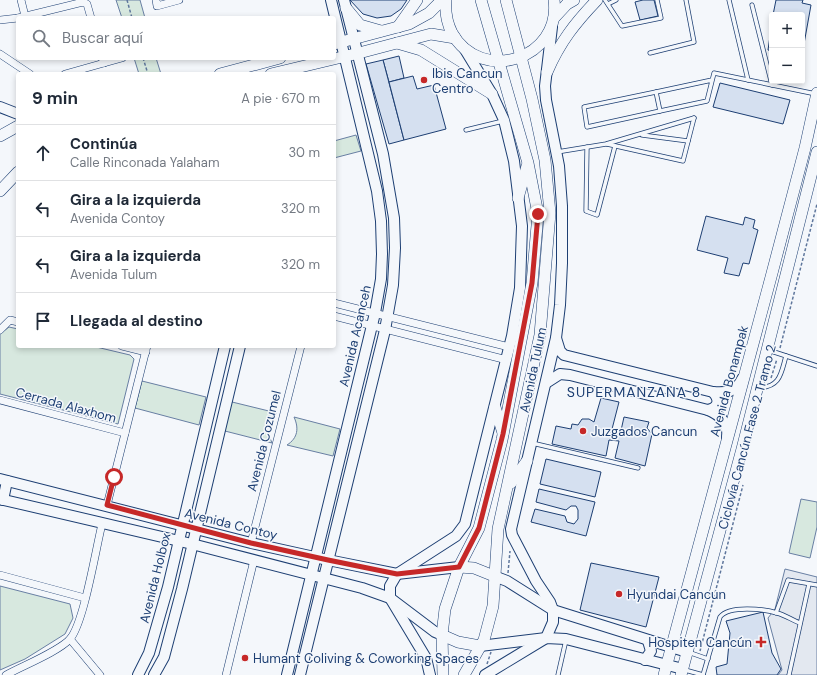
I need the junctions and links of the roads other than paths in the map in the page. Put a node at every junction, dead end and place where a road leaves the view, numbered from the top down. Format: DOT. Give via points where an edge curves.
graph roads {
  1 [pos="21,0"];
  2 [pos="156,0"];
  3 [pos="179,0"];
  4 [pos="331,0"];
  5 [pos="417,0"];
  6 [pos="442,0"];
  7 [pos="446,0"];
  8 [pos="481,0"];
  9 [pos="506,0"];
  10 [pos="554,0"];
  11 [pos="574,0"];
  12 [pos="597,0"];
  13 [pos="605,0"];
  14 [pos="616,0"];
  15 [pos="657,0"];
  16 [pos="686,0"];
  17 [pos="729,0"];
  18 [pos="345,4"];
  19 [pos="608,4"];
  20 [pos="752,5"];
  21 [pos="20,16"];
  22 [pos="24,16"];
  23 [pos="90,16"];
  24 [pos="334,16"];
  25 [pos="16,18"];
  26 [pos="0,20"];
  27 [pos="553,20"];
  28 [pos="398,27"];
  29 [pos="336,31"];
  30 [pos="382,31"];
  31 [pos="355,38"];
  32 [pos="455,38"];
  33 [pos="338,43"];
  34 [pos="396,43"];
  35 [pos="464,48"];
  36 [pos="359,53"];
  37 [pos="650,53"];
  38 [pos="0,54"];
  39 [pos="345,57"];
  40 [pos="522,57"];
  41 [pos="336,59"];
  42 [pos="272,60"];
  43 [pos="332,60"];
  44 [pos="103,61"];
  45 [pos="499,61"];
  46 [pos="27,72"];
  47 [pos="71,72"];
  48 [pos="228,72"];
  49 [pos="280,72"];
  50 [pos="547,72"];
  51 [pos="712,80"];
  52 [pos="748,80"];
  53 [pos="772,85"];
  54 [pos="656,92"];
  55 [pos="817,93"];
  56 [pos="492,94"];
  57 [pos="0,107"];
  58 [pos="660,111"];
  59 [pos="16,113"];
  60 [pos="504,120"];
  61 [pos="16,127"];
  62 [pos="466,130"];
  63 [pos="638,135"];
  64 [pos="0,136"];
  65 [pos="688,141"];
  66 [pos="606,144"];
  67 [pos="615,146"];
  68 [pos="587,147"];
  69 [pos="556,152"];
  70 [pos="817,152"];
  71 [pos="528,163"];
  72 [pos="16,174"];
  73 [pos="0,191"];
  74 [pos="518,198"];
  75 [pos="336,304"];
  76 [pos="375,314"];
  77 [pos="336,317"];
  78 [pos="387,317"];
  79 [pos="16,322"];
  80 [pos="371,326"];
  81 [pos="0,330"];
  82 [pos="385,330"];
  83 [pos="556,338"];
  84 [pos="225,348"];
  85 [pos="240,348"];
  86 [pos="300,348"];
  87 [pos="509,348"];
  88 [pos="147,349"];
  89 [pos="767,350"];
  90 [pos="786,356"];
  91 [pos="573,357"];
  92 [pos="507,360"];
  93 [pos="817,366"];
  94 [pos="745,374"];
  95 [pos="570,375"];
  96 [pos="546,383"];
  97 [pos="763,387"];
  98 [pos="713,392"];
  99 [pos="0,400"];
  100 [pos="495,407"];
  101 [pos="708,410"];
  102 [pos="125,433"];
  103 [pos="503,434"];
  104 [pos="531,443"];
  105 [pos="726,444"];
  106 [pos="526,461"];
  107 [pos="638,468"];
  108 [pos="4,480"];
  109 [pos="2,500"];
  110 [pos="502,502"];
  111 [pos="107,505"];
  112 [pos="102,524"];
  113 [pos="181,525"];
  114 [pos="196,529"];
  115 [pos="178,541"];
  116 [pos="251,543"];
  117 [pos="192,544"];
  118 [pos="315,557"];
  119 [pos="254,560"];
  120 [pos="328,560"];
  121 [pos="459,567"];
  122 [pos="397,574"];
  123 [pos="0,575"];
  124 [pos="310,575"];
  125 [pos="494,576"];
  126 [pos="323,578"];
  127 [pos="809,584"];
  128 [pos="817,586"];
  129 [pos="85,598"];
  130 [pos="390,598"];
  131 [pos="553,610"];
  132 [pos="776,612"];
  133 [pos="800,623"];
  134 [pos="442,635"];
  135 [pos="546,638"];
  136 [pos="70,639"];
  137 [pos="566,639"];
  138 [pos="648,641"];
  139 [pos="480,646"];
  140 [pos="671,647"];
  141 [pos="687,652"];
  142 [pos="708,659"];
  143 [pos="645,660"];
  144 [pos="665,670"];
  145 [pos="485,671"];
  146 [pos="682,672"];
  147 [pos="6,675"];
  148 [pos="100,675"];
  149 [pos="138,675"];
  150 [pos="154,675"];
  151 [pos="226,675"];
  152 [pos="286,675"];
  153 [pos="300,675"];
  154 [pos="430,675"];
  155 [pos="443,675"];
  156 [pos="464,675"];
  157 [pos="558,675"];
  158 [pos="703,675"];
  159 [pos="789,675"];
  1 -- 21 [label="street"];
  2 -- 3 [label="street" via="158,6"];
  4 -- 24 [label="street, Avenida Acanceh"];
  5 -- 28 [label="main road"];
  6 -- 28 [label="main road" via="429,13"];
  7 -- 32 [label="main road" via="446,16"];
  8 -- 45 [label="main road, Avenida Tulum"];
  9 -- 40 [label="main road, Avenida Tulum"];
  10 -- 27 [label="main road"];
  11 -- 27 [label="main road"];
  12 -- 50 [label="main road" via="563,40"];
  13 -- 19 [label="lane"];
  14 -- 19 [label="lane"];
  15 -- 19 [label="lane" via="661,18 622,26"];
  16 -- 37 [label="lane" via="694,42"];
  17 -- 52 [label="lane"];
  18 -- 30 [label="main road" via="360,25"];
  18 -- 31 [label="street, Avenida Acanceh"];
  20 -- 53 [label="lane"];
  22 -- 23 [label="street" via="83,2 87,4"];
  25 -- 26 [label="street"];
  27 -- 40 [label="main road" via="542,42"];
  27 -- 50 [label="street, Avenida Tulum"];
  28 -- 30 [label="main road"];
  29 -- 33 [label="street, Avenida Acanceh"];
  30 -- 31 [label="main road"];
  31 -- 33 [label="main road"];
  31 -- 36 [label="street, Avenida Acanceh"];
  32 -- 34 [label="main road" via="431,34"];
  32 -- 35 [label="main road"];
  33 -- 39 [label="street, Avenida Acanceh"];
  34 -- 36 [label="main road"];
  34 -- 56 [label="main road" via="421,50"];
  35 -- 45 [label="main road" via="479,57"];
  35 -- 56 [label="street"];
  36 -- 39 [label="main road"];
  36 -- 78 [label="street, Avenida Acanceh" via="383,154 394,218 393,278"];
  38 -- 46 [label="street"];
  39 -- 41 [label="main road"];
  39 -- 76 [label="street, Avenida Acanceh" via="371,161 381,221 381,279"];
  40 -- 45 [label="main road"];
  40 -- 110 [label="main road, Avenida Tulum" via="545,160 550,213 540,335 518,443"];
  42 -- 48 [label="main road"];
  43 -- 49 [label="main road"];
  44 -- 47 [label="street"];
  45 -- 71 [label="main road, Avenida Tulum"];
  50 -- 69 [label="street, Avenida Tulum" via="546,100"];
  51 -- 52 [label="lane" via="714,73"];
  51 -- 54 [label="lane"];
  51 -- 58 [label="lane" via="707,101"];
  52 -- 53 [label="lane"];
  53 -- 55 [label="lane"];
  54 -- 58 [label="lane"];
  54 -- 58 [label="lane" via="584,107 587,127"];
  55 -- 94 [label="main road, Avenida Bonampak" via="805,148"];
  56 -- 60 [label="street"];
  57 -- 59 [label="street"];
  60 -- 62 [label="lane"];
  60 -- 74 [label="street" via="514,161"];
  61 -- 64 [label="main road"];
  63 -- 65 [label="lane"];
  63 -- 65 [label="lane" via="694,118"];
  63 -- 66 [label="lane"];
  65 -- 67 [label="lane" via="683,161"];
  66 -- 67 [label="lane"];
  66 -- 68 [label="lane"];
  67 -- 68 [label="lane" via="597,215 586,211"];
  68 -- 69 [label="lane"];
  69 -- 83 [label="street, Avenida Tulum" via="562,220 562,263"];
  70 -- 89 [label="main road"];
  71 -- 74 [label="main road"];
  71 -- 103 [label="main road, Avenida Tulum" via="538,214 532,283"];
  72 -- 73 [label="main road"];
  74 -- 87 [label="street" via="522,226 520,288"];
  75 -- 76 [label="street"];
  76 -- 78 [label="street"];
  76 -- 80 [label="street, Avenida Acanceh"];
  77 -- 80 [label="street"];
  78 -- 82 [label="street, Avenida Acanceh"];
  78 -- 87 [label="street"];
  79 -- 81 [label="street" via="10,320"];
  80 -- 82 [label="street"];
  80 -- 118 [label="street, Avenida Acanceh"];
  82 -- 92 [label="street"];
  82 -- 120 [label="street, Avenida Acanceh"];
  83 -- 91 [label="street" via="560,351"];
  83 -- 96 [label="street, Avenida Tulum"];
  84 -- 113 [label="street, Avenida Holbox"];
  85 -- 114 [label="street"];
  86 -- 116 [label="street, Avenida Cozumel"];
  87 -- 92 [label="street"];
  88 -- 102 [label="street"];
  89 -- 90 [label="lane"];
  89 -- 97 [label="main road"];
  90 -- 93 [label="lane"];
  90 -- 97 [label="lane" via="779,379"];
  91 -- 95 [label="street" via="566,366"];
  91 -- 98 [label="street"];
  92 -- 100 [label="street"];
  94 -- 98 [label="street" via="738,387 732,391"];
  94 -- 105 [label="main road, Avenida Bonampak"];
  95 -- 96 [label="street" via="560,374"];
  95 -- 101 [label="street"];
  96 -- 104 [label="street, Avenida Tulum"];
  97 -- 141 [label="main road"];
  98 -- 101 [label="street" via="718,398 718,403 715,408"];
  99 -- 102 [label="street, Cerrada Alaxhom"];
  100 -- 103 [label="main road"];
  100 -- 122 [label="street" via="465,524 456,536"];
  101 -- 105 [label="street" via="718,414 724,422 728,430"];
  102 -- 111 [label="street"];
  103 -- 121 [label="main road, Avenida Tulum" via="479,528"];
  104 -- 106 [label="street, Avenida Tulum"];
  104 -- 107 [label="lane"];
  105 -- 140 [label="main road, Avenida Bonampak"];
  106 -- 110 [label="main road" via="514,477"];
  106 -- 131 [label="street, Avenida Tulum" via="512,522 512,535"];
  108 -- 109 [label="street"];
  108 -- 111 [label="street, Avenida Contoy"];
  109 -- 112 [label="street"];
  110 -- 125 [label="main road, Avenida Tulum"];
  111 -- 113 [label="street, Avenida Contoy"];
  112 -- 115 [label="street"];
  112 -- 129 [label="street"];
  113 -- 114 [label="street, Avenida Contoy"];
  113 -- 115 [label="street, Avenida Holbox"];
  114 -- 116 [label="street, Avenida Contoy"];
  114 -- 117 [label="street"];
  115 -- 117 [label="street"];
  115 -- 149 [label="street, Avenida Holbox" via="151,646"];
  116 -- 118 [label="street, Avenida Contoy"];
  117 -- 119 [label="street"];
  117 -- 150 [label="street" via="164,657"];
  118 -- 120 [label="street, Avenida Contoy"];
  118 -- 124 [label="street, Avenida Acanceh"];
  119 -- 124 [label="street"];
  119 -- 151 [label="street"];
  120 -- 122 [label="street, Avenida Contoy"];
  120 -- 126 [label="street, Avenida Acanceh"];
  121 -- 122 [label="street, Avenida Contoy"];
  121 -- 125 [label="main road" via="485,570"];
  121 -- 134 [label="main road, Avenida Tulum" via="445,609"];
  122 -- 130 [label="street" via="390,586"];
  123 -- 129 [label="street"];
  124 -- 126 [label="street"];
  124 -- 152 [label="street, Avenida Acanceh"];
  125 -- 131 [label="street" via="507,581"];
  125 -- 139 [label="main road, Avenida Tulum" via="493,606 488,628"];
  126 -- 130 [label="street"];
  126 -- 153 [label="street, Avenida Acanceh"];
  127 -- 128 [label="lane"];
  127 -- 132 [label="lane" via="790,579 786,581"];
  127 -- 133 [label="lane"];
  129 -- 136 [label="street" via="79,624"];
  130 -- 134 [label="street"];
  130 -- 154 [label="street" via="426,658"];
  131 -- 135 [label="street" via="553,622"];
  131 -- 138 [label="street"];
  132 -- 133 [label="lane"];
  132 -- 142 [label="lane" via="738,609 723,613"];
  133 -- 159 [label="lane"];
  134 -- 139 [label="main road" via="458,642"];
  134 -- 155 [label="main road"];
  135 -- 137 [label="street"];
  135 -- 139 [label="street"];
  135 -- 145 [label="street"];
  136 -- 147 [label="street"];
  136 -- 148 [label="street"];
  137 -- 143 [label="street"];
  137 -- 157 [label="lane"];
  138 -- 140 [label="street"];
  138 -- 143 [label="street" via="651,651"];
  139 -- 156 [label="main road"];
  140 -- 141 [label="street"];
  140 -- 144 [label="main road, Avenida Bonampak"];
  141 -- 142 [label="lane"];
  141 -- 146 [label="main road"];
  142 -- 158 [label="lane"];
  143 -- 144 [label="street"];
  144 -- 146 [label="street"];
  146 -- 158 [label="lane"];
}
